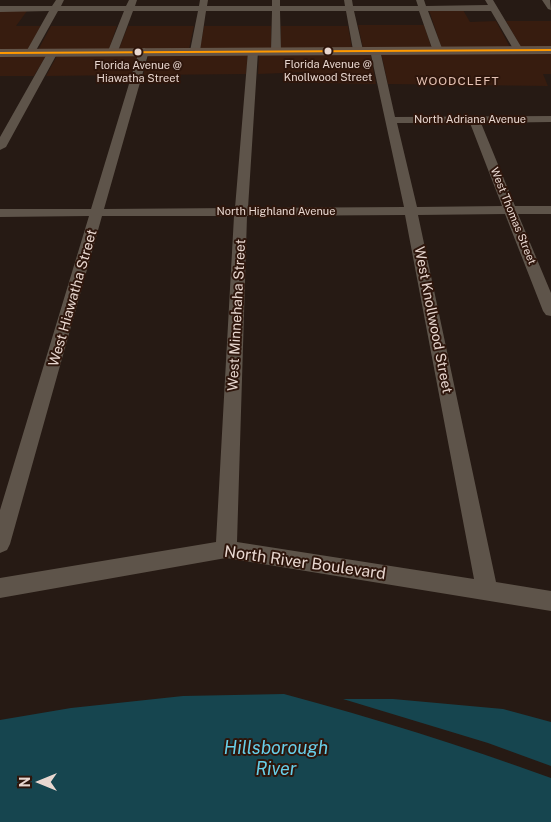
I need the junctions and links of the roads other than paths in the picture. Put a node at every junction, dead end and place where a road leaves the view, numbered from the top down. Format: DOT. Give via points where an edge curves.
graph roads {
  1 [pos="61,0"];
  2 [pos="546,0"];
  3 [pos="203,4"];
  4 [pos="276,4"];
  5 [pos="349,4"];
  6 [pos="421,4"];
  7 [pos="491,4"];
  8 [pos="131,5"];
  9 [pos="551,6"];
  10 [pos="0,9"];
  11 [pos="55,9"];
  12 [pos="358,50"];
  13 [pos="375,50"];
  14 [pos="518,50"];
  15 [pos="551,50"];
  16 [pos="113,51"];
  17 [pos="144,51"];
  18 [pos="194,51"];
  19 [pos="254,51"];
  20 [pos="276,51"];
  21 [pos="438,51"];
  22 [pos="31,52"];
  23 [pos="53,52"];
  24 [pos="0,53"];
  25 [pos="551,119"];
  26 [pos="390,120"];
  27 [pos="474,120"];
  28 [pos="0,147"];
  29 [pos="551,210"];
  30 [pos="511,211"];
  31 [pos="241,212"];
  32 [pos="410,212"];
  33 [pos="0,213"];
  34 [pos="98,213"];
  35 [pos="547,292"];
  36 [pos="551,311"];
  37 [pos="0,544"];
  38 [pos="226,549"];
  39 [pos="0,588"];
  40 [pos="487,590"];
  41 [pos="551,601"];
  1 -- 11 [label="street"];
  2 -- 9 [label="street"];
  3 -- 4 [label="street"];
  3 -- 8 [label="street"];
  3 -- 18 [label="street"];
  4 -- 5 [label="street"];
  4 -- 20 [label="street"];
  5 -- 6 [label="street"];
  5 -- 12 [label="street"];
  6 -- 7 [label="street"];
  6 -- 21 [label="street"];
  7 -- 14 [label="street"];
  8 -- 11 [label="street"];
  8 -- 16 [label="street"];
  10 -- 11 [label="street"];
  11 -- 22 [label="street"];
  12 -- 13 [label="main road"];
  12 -- 20 [label="main road"];
  13 -- 21 [label="main road"];
  13 -- 26 [label="street, West Knollwood Street"];
  14 -- 15 [label="main road"];
  14 -- 21 [label="main road"];
  16 -- 17 [label="main road"];
  16 -- 23 [label="main road"];
  17 -- 18 [label="main road"];
  17 -- 34 [label="street, West Hiawatha Street"];
  18 -- 19 [label="main road"];
  19 -- 20 [label="main road"];
  19 -- 31 [label="street, West Minnehaha Street"];
  22 -- 23 [label="main road"];
  22 -- 24 [label="main road"];
  23 -- 28 [label="street"];
  25 -- 27 [label="street, North Adriana Avenue"];
  26 -- 27 [label="street, North Adriana Avenue"];
  26 -- 32 [label="street, West Knollwood Street"];
  27 -- 30 [label="street, West Thomas Street"];
  29 -- 30 [label="street, North Highland Avenue"];
  30 -- 32 [label="street, North Highland Avenue"];
  30 -- 35 [label="street, West Thomas Street"];
  31 -- 32 [label="street, North Highland Avenue"];
  31 -- 34 [label="street, North Highland Avenue"];
  31 -- 38 [label="street, West Minnehaha Street"];
  32 -- 40 [label="street, West Knollwood Street"];
  33 -- 34 [label="street, North Highland Avenue"];
  34 -- 37 [label="street, West Hiawatha Street"];
  35 -- 36 [label="street, West Thomas Street"];
  38 -- 39 [label="street, North River Boulevard"];
  38 -- 40 [label="street, North River Boulevard"];
  40 -- 41 [label="street, North River Boulevard"];
}
